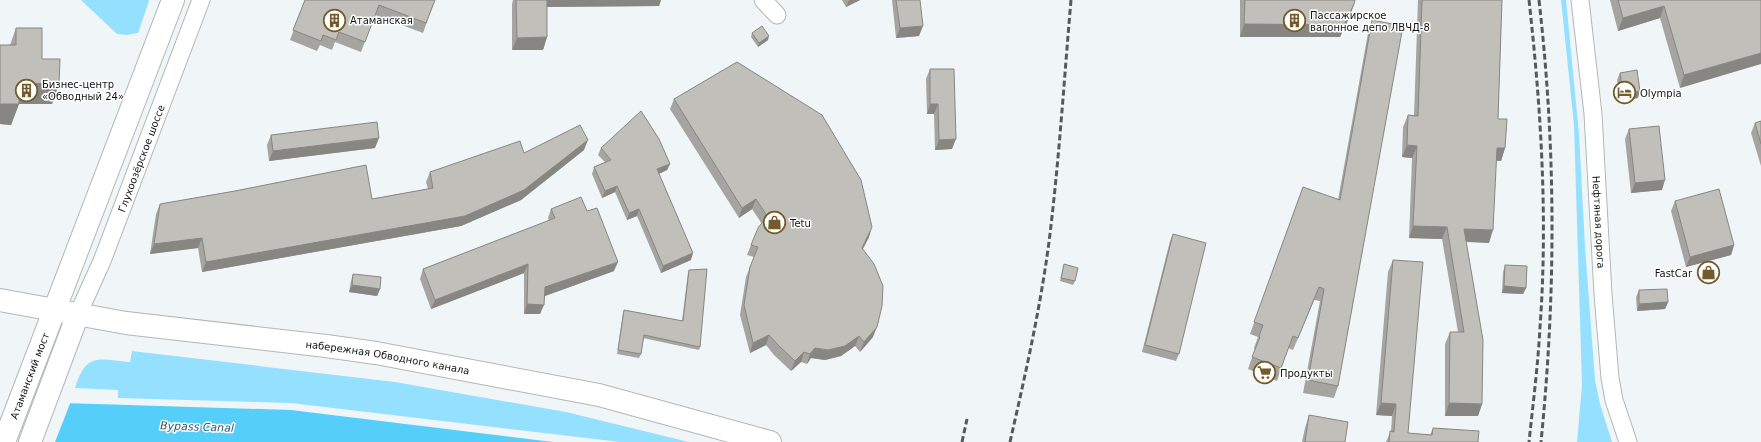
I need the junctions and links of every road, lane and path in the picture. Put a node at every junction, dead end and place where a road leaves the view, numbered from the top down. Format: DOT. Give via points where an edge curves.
graph roads {
  1 [pos="173,0"];
  2 [pos="201,0"];
  3 [pos="763,0"];
  4 [pos="1580,0"];
  5 [pos="777,15"];
  6 [pos="0,300"];
  7 [pos="55,309"];
  8 [pos="78,314"];
  9 [pos="4,442"];
  10 [pos="30,442"];
  11 [pos="770,442"];
  12 [pos="1628,442"];
  1 -- 7 [label="main road"];
  2 -- 8 [label="street, Глухоозёрское шоссе" via="100,268"];
  3 -- 5 [label="street"];
  4 -- 12 [label="street, Нефтяная дорога" via="1591,100 1610,378 1614,400"];
  6 -- 7 [label="main road, набережная Обводного канала"];
  7 -- 8 [label="main road, набережная Обводного канала"];
  7 -- 9 [label="main road, Атаманский мост"];
  8 -- 10 [label="main road"];
  8 -- 11 [label="main road, набережная Обводного канала" via="126,323 376,353 599,395"];
}
